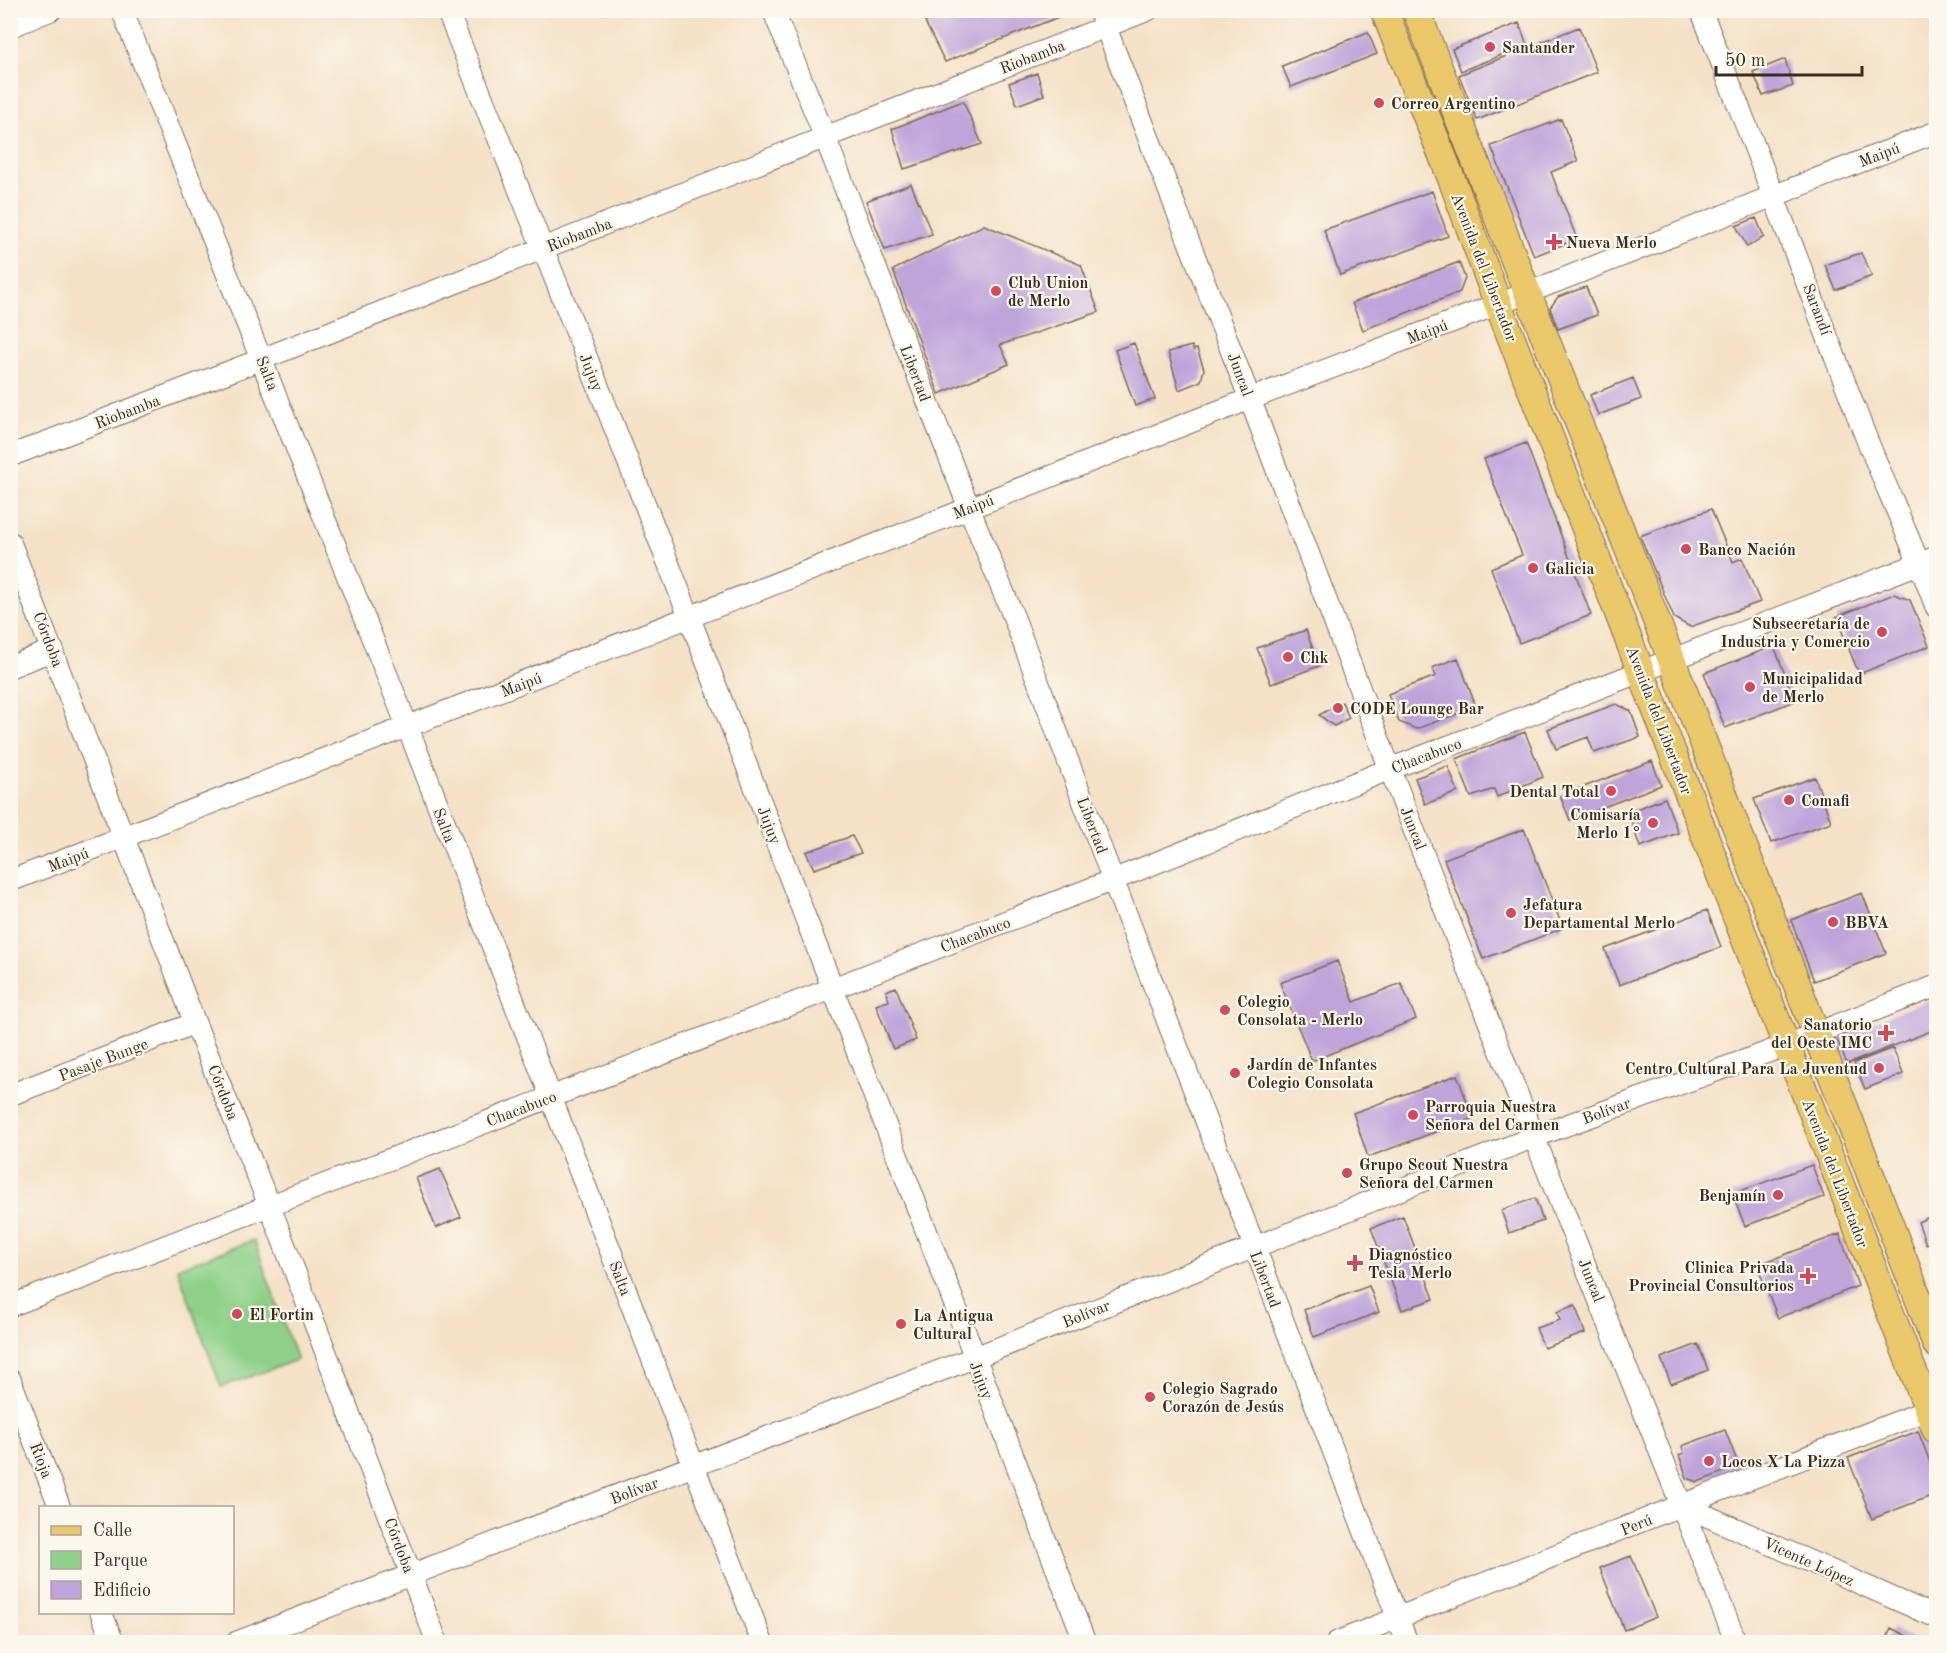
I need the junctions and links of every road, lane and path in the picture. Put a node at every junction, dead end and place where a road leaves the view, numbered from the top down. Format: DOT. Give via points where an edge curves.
graph roads {
  1 [pos="51,10"];
  2 [pos="122,10"];
  3 [pos="447,10"];
  4 [pos="773,10"];
  5 [pos="1148,10"];
  6 [pos="1384,10"];
  7 [pos="1416,10"];
  8 [pos="1701,10"];
  9 [pos="1103,19"];
  10 [pos="10,27"];
  11 [pos="1936,132"];
  12 [pos="825,137"];
  13 [pos="1774,195"];
  14 [pos="543,248"];
  15 [pos="1527,293"];
  16 [pos="1498,304"];
  17 [pos="262,359"];
  18 [pos="1250,399"];
  19 [pos="10,456"];
  20 [pos="969,508"];
  21 [pos="10,542"];
  22 [pos="1928,560"];
  23 [pos="1936,607"];
  24 [pos="690,618"];
  25 [pos="53,650"];
  26 [pos="1671,659"];
  27 [pos="10,667"];
  28 [pos="1641,671"];
  29 [pos="408,728"];
  30 [pos="1390,769"];
  31 [pos="124,837"];
  32 [pos="1113,880"];
  33 [pos="10,881"];
  34 [pos="1936,986"];
  35 [pos="834,989"];
  36 [pos="195,1023"];
  37 [pos="1816,1034"];
  38 [pos="1787,1045"];
  39 [pos="10,1095"];
  40 [pos="550,1097"];
  41 [pos="1534,1137"];
  42 [pos="270,1207"];
  43 [pos="1254,1247"];
  44 [pos="10,1306"];
  45 [pos="1936,1344"];
  46 [pos="973,1358"];
  47 [pos="10,1378"];
  48 [pos="1934,1416"];
  49 [pos="694,1467"];
  50 [pos="1682,1505"];
  51 [pos="59,1506"];
  52 [pos="411,1575"];
  53 [pos="102,1614"];
  54 [pos="1936,1617"];
  55 [pos="1398,1619"];
  56 [pos="113,1642"];
  57 [pos="237,1642"];
  58 [pos="437,1642"];
  59 [pos="762,1642"];
  60 [pos="1085,1642"];
  61 [pos="1337,1642"];
  62 [pos="1407,1642"];
  63 [pos="1736,1642"];
  1 -- 10 [label="street"];
  2 -- 17 [label="street, Salta"];
  3 -- 14 [label="street, Jujuy"];
  4 -- 12 [label="street, Libertad"];
  5 -- 9 [label="street, Riobamba"];
  6 -- 16 [label="main road, Avenida del Libertador"];
  7 -- 15 [label="main road, Avenida del Libertador"];
  8 -- 13 [label="street, Sarandí"];
  9 -- 12 [label="street, Riobamba"];
  9 -- 18 [label="street, Juncal"];
  11 -- 13 [label="street, Maipú"];
  12 -- 14 [label="street, Riobamba"];
  12 -- 20 [label="street, Libertad"];
  13 -- 15 [label="street, Maipú"];
  13 -- 22 [label="street, Sarandí" via="1861,424"];
  14 -- 17 [label="street, Riobamba"];
  14 -- 24 [label="street, Jujuy"];
  15 -- 16 [label="street, Maipú"];
  15 -- 26 [label="main road, Avenida del Libertador"];
  16 -- 18 [label="street, Maipú"];
  16 -- 28 [label="main road, Avenida del Libertador"];
  17 -- 19 [label="street, Riobamba"];
  17 -- 29 [label="street, Salta"];
  18 -- 20 [label="street, Maipú"];
  18 -- 30 [label="street, Juncal"];
  20 -- 24 [label="street, Maipú"];
  20 -- 32 [label="street, Libertad"];
  21 -- 25 [label="street, Córdoba"];
  22 -- 23 [label="street, Sarandí"];
  22 -- 26 [label="street, Chacabuco"];
  24 -- 29 [label="street, Maipú"];
  24 -- 35 [label="street, Jujuy"];
  25 -- 27 [label="street"];
  25 -- 31 [label="street, Córdoba"];
  26 -- 28 [label="street, Chacabuco"];
  26 -- 37 [label="main road, Avenida del Libertador"];
  28 -- 30 [label="street, Chacabuco"];
  28 -- 38 [label="main road, Avenida del Libertador"];
  29 -- 31 [label="street, Maipú"];
  29 -- 40 [label="street, Salta"];
  30 -- 32 [label="street, Chacabuco"];
  30 -- 41 [label="street, Juncal"];
  31 -- 33 [label="street, Maipú"];
  31 -- 36 [label="street, Córdoba"];
  32 -- 35 [label="street, Chacabuco"];
  32 -- 43 [label="street, Libertad"];
  34 -- 37 [label="street, Bolívar"];
  35 -- 40 [label="street, Chacabuco"];
  35 -- 46 [label="street, Jujuy"];
  36 -- 39 [label="street, Pasaje Bunge"];
  36 -- 42 [label="street, Córdoba"];
  37 -- 38 [label="street, Bolívar"];
  37 -- 45 [label="main road, Avenida del Libertador"];
  38 -- 41 [label="street, Bolívar"];
  38 -- 48 [label="main road, Avenida del Libertador"];
  40 -- 42 [label="street, Chacabuco"];
  40 -- 49 [label="street, Salta"];
  41 -- 43 [label="street, Bolívar"];
  41 -- 50 [label="street, Juncal"];
  42 -- 44 [label="street, Chacabuco"];
  42 -- 52 [label="street, Córdoba"];
  43 -- 46 [label="street, Bolívar"];
  43 -- 55 [label="street, Libertad"];
  46 -- 49 [label="street, Bolívar"];
  46 -- 60 [label="street, Jujuy"];
  47 -- 51 [label="street, Rioja"];
  48 -- 50 [label="street, Perú"];
  49 -- 52 [label="street, Bolívar"];
  49 -- 59 [label="street, Salta"];
  50 -- 54 [label="street, Vicente López"];
  50 -- 55 [label="street, Perú"];
  50 -- 63 [label="street, Juncal"];
  52 -- 57 [label="street, Bolívar"];
  52 -- 58 [label="street, Córdoba"];
  53 -- 56 [label="street"];
  55 -- 61 [label="street, Perú"];
  55 -- 62 [label="street, Libertad"];
}
